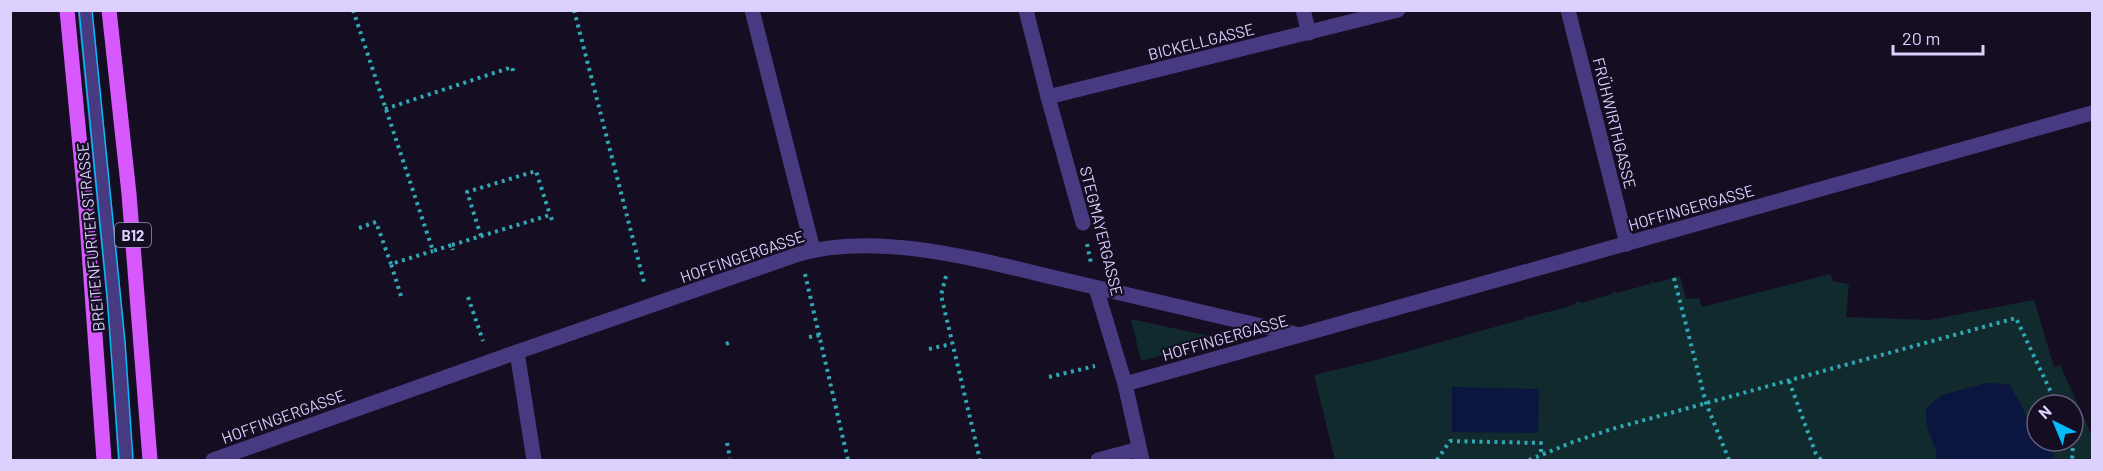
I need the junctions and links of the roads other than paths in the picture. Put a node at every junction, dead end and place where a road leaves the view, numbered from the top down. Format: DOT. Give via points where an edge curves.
graph roads {
  1 [pos="67,10"];
  2 [pos="85,10"];
  3 [pos="109,10"];
  4 [pos="753,10"];
  5 [pos="1026,10"];
  6 [pos="1304,10"];
  7 [pos="1398,10"];
  8 [pos="1568,10"];
  9 [pos="1309,33"];
  10 [pos="1048,97"];
  11 [pos="2092,113"];
  12 [pos="1083,223"];
  13 [pos="1627,244"];
  14 [pos="807,252"];
  15 [pos="1096,288"];
  16 [pos="1300,335"];
  17 [pos="516,352"];
  18 [pos="1125,384"];
  19 [pos="1141,455"];
  20 [pos="104,460"];
  21 [pos="125,460"];
  22 [pos="150,460"];
  23 [pos="213,460"];
  24 [pos="534,460"];
  25 [pos="1098,460"];
  1 -- 20 [label="main road, BREITENFURTER STRASSE"];
  2 -- 21 [label="street, BREITENFURTER STRASSE" via="118,341"];
  3 -- 22 [label="main road, B12" via="129,194"];
  4 -- 14 [label="street"];
  5 -- 10 [label="street, STEGMAYERGASSE"];
  6 -- 9 [label="street"];
  7 -- 9 [label="street, BICKELLGASSE"];
  8 -- 13 [label="street, FRÜHWIRTHGASSE"];
  9 -- 10 [label="street, BICKELLGASSE"];
  10 -- 12 [label="street, STEGMAYERGASSE"];
  11 -- 13 [label="street, HOFFINGERGASSE"];
  13 -- 16 [label="street, HOFFINGERGASSE"];
  14 -- 15 [label="street, HOFFINGERGASSE" via="864,244 953,255"];
  14 -- 17 [label="street, HOFFINGERGASSE"];
  15 -- 16 [label="street, HOFFINGERGASSE"];
  15 -- 18 [label="street, STEGMAYERGASSE"];
  16 -- 18 [label="street, HOFFINGERGASSE"];
  17 -- 23 [label="street, HOFFINGERGASSE"];
  17 -- 24 [label="street"];
  18 -- 19 [label="street, STEGMAYERGASSE"];
  19 -- 25 [label="street"];
}
